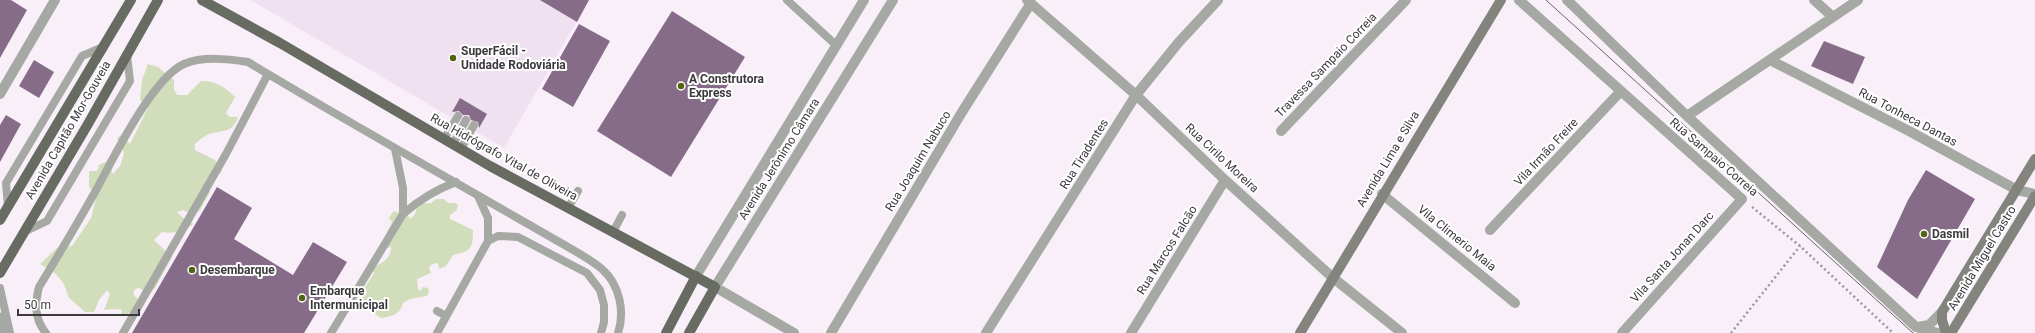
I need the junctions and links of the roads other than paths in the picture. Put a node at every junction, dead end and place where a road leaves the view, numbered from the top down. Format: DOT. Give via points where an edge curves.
graph roads {
  1 [pos="55,0"];
  2 [pos="131,0"];
  3 [pos="158,0"];
  4 [pos="202,0"];
  5 [pos="787,0"];
  6 [pos="864,0"];
  7 [pos="893,0"];
  8 [pos="1218,0"];
  9 [pos="1406,0"];
  10 [pos="1501,0"];
  11 [pos="1519,0"];
  12 [pos="1567,0"];
  13 [pos="1814,0"];
  14 [pos="1858,0"];
  15 [pos="1029,2"];
  16 [pos="1832,17"];
  17 [pos="837,46"];
  18 [pos="127,55"];
  19 [pos="1770,60"];
  20 [pos="268,74"];
  21 [pos="1620,92"];
  22 [pos="0,94"];
  23 [pos="1136,95"];
  24 [pos="458,116"];
  25 [pos="1687,116"];
  26 [pos="466,120"];
  27 [pos="474,125"];
  28 [pos="1281,131"];
  29 [pos="453,144"];
  30 [pos="395,148"];
  31 [pos="2035,159"];
  32 [pos="1226,180"];
  33 [pos="456,182"];
  34 [pos="2017,190"];
  35 [pos="578,191"];
  36 [pos="1382,194"];
  37 [pos="2035,195"];
  38 [pos="478,196"];
  39 [pos="1742,199"];
  40 [pos="568,208"];
  41 [pos="403,214"];
  42 [pos="622,216"];
  43 [pos="0,220"];
  44 [pos="1490,230"];
  45 [pos="24,232"];
  46 [pos="613,232"];
  47 [pos="488,240"];
  48 [pos="0,273"];
  49 [pos="696,276"];
  50 [pos="1332,276"];
  51 [pos="715,287"];
  52 [pos="0,288"];
  53 [pos="1953,297"];
  54 [pos="1515,303"];
  55 [pos="4,307"];
  56 [pos="438,311"];
  57 [pos="1942,312"];
  58 [pos="1965,312"];
  59 [pos="446,316"];
  60 [pos="1916,327"];
  61 [pos="2,333"];
  62 [pos="10,333"];
  63 [pos="46,333"];
  64 [pos="123,333"];
  65 [pos="331,333"];
  66 [pos="437,333"];
  67 [pos="601,333"];
  68 [pos="618,333"];
  69 [pos="666,333"];
  70 [pos="688,333"];
  71 [pos="794,333"];
  72 [pos="831,333"];
  73 [pos="986,333"];
  74 [pos="1131,333"];
  75 [pos="1300,333"];
  76 [pos="1402,333"];
  77 [pos="1622,333"];
  78 [pos="1938,333"];
  79 [pos="1946,333"];
  80 [pos="1951,333"];
  1 -- 22 [label="street"];
  2 -- 43 [label="main road, Avenida Capitão Mor-Gouveia"];
  3 -- 18 [label="main road, Avenida Capitão Mor-Gouveia"];
  4 -- 29 [label="main road, Rua Hidrógrafo Vital de Oliveira"];
  5 -- 17 [label="lane"];
  6 -- 17 [label="street, Avenida Jerônimo Câmara"];
  7 -- 51 [label="street, Avenida Jerônimo Câmara"];
  8 -- 23 [label="street, Rua Tiradentes" via="1179,42"];
  9 -- 28 [label="street, Travessa Sampaio Correia"];
  10 -- 36 [label="main road, Avenida Lima e Silva"];
  11 -- 21 [label="street, Rua Sampaio Correia"];
  12 -- 25 [label="street, Rua Sampaio Correia"];
  13 -- 16 [label="street"];
  14 -- 16 [label="street"];
  15 -- 23 [label="street, Rua Cirilo Moreira"];
  15 -- 72 [label="street, Rua Joaquim Nabuco"];
  16 -- 19 [label="street"];
  17 -- 49 [label="street, Avenida Jerônimo Câmara"];
  18 -- 45 [label="main road, Avenida Capitão Mor-Gouveia"];
  18 -- 45 [label="lane" via="130,81 47,220"];
  19 -- 25 [label="street"];
  19 -- 34 [label="street, Rua Tonheca Dantas"];
  20 -- 30 [label="lane"];
  20 -- 63 [label="lane" via="248,62 227,59 196,60 183,64 155,89 39,287 37,316"];
  20 -- 64 [label="lane" via="226,154"];
  21 -- 39 [label="street, Rua Sampaio Correia"];
  21 -- 44 [label="street, Vila Irmão Freire"];
  23 -- 32 [label="street, Rua Cirilo Moreira"];
  23 -- 73 [label="street, Rua Tiradentes"];
  24 -- 29 [label="lane"];
  25 -- 60 [label="street, Rua Sampaio Correia"];
  26 -- 29 [label="lane"];
  27 -- 29 [label="lane"];
  29 -- 40 [label="main road, Rua Hidrógrafo Vital de Oliveira"];
  30 -- 33 [label="lane"];
  30 -- 41 [label="lane" via="403,188"];
  31 -- 34 [label="main road, Avenida Miguel Castro"];
  32 -- 50 [label="street, Rua Cirilo Moreira"];
  32 -- 74 [label="street, Rua Marcos Falcão"];
  33 -- 38 [label="lane"];
  33 -- 41 [label="lane" via="435,190"];
  34 -- 37 [label="street, Rua Tonheca Dantas"];
  34 -- 53 [label="main road, Avenida Miguel Castro"];
  35 -- 40 [label="lane"];
  36 -- 50 [label="main road, Avenida Lima e Silva"];
  36 -- 54 [label="street, Vila Climerio Maia"];
  37 -- 58 [label="main road, Avenida Miguel Castro"];
  38 -- 47 [label="lane" via="488,218"];
  38 -- 68 [label="lane" via="603,270 615,287 621,304 622,316"];
  39 -- 77 [label="street, Vila Santa Jonan Darc"];
  40 -- 46 [label="main road, Rua Hidrógrafo Vital de Oliveira"];
  41 -- 65 [label="lane"];
  42 -- 46 [label="lane"];
  45 -- 48 [label="main road, Avenida Capitão Mor-Gouveia"];
  46 -- 49 [label="main road, Rua Hidrógrafo Vital de Oliveira"];
  47 -- 59 [label="lane"];
  47 -- 67 [label="lane" via="498,236 518,237 587,273 600,290 604,305"];
  49 -- 51 [label="main road, Rua Hidrógrafo Vital de Oliveira"];
  49 -- 69 [label="main road, Avenida Jerônimo Câmara"];
  50 -- 75 [label="main road, Avenida Lima e Silva"];
  50 -- 76 [label="street, Rua Cirilo Moreira"];
  51 -- 70 [label="main road, Avenida Jerônimo Câmara"];
  51 -- 71 [label="street, Rua Hidrógrafo Vital de Oliveira"];
  52 -- 55 [label="lane"];
  53 -- 57 [label="main road, Avenida Miguel Castro"];
  53 -- 58 [label="main road"];
  55 -- 61 [label="lane"];
  55 -- 62 [label="lane"];
  56 -- 59 [label="lane"];
  57 -- 60 [label="street" via="1929,326"];
  57 -- 79 [label="main road, Avenida Miguel Castro"];
  58 -- 80 [label="main road, Avenida Miguel Castro"];
  59 -- 66 [label="lane"];
  60 -- 78 [label="street, Rua Sampaio Correia"];
}
